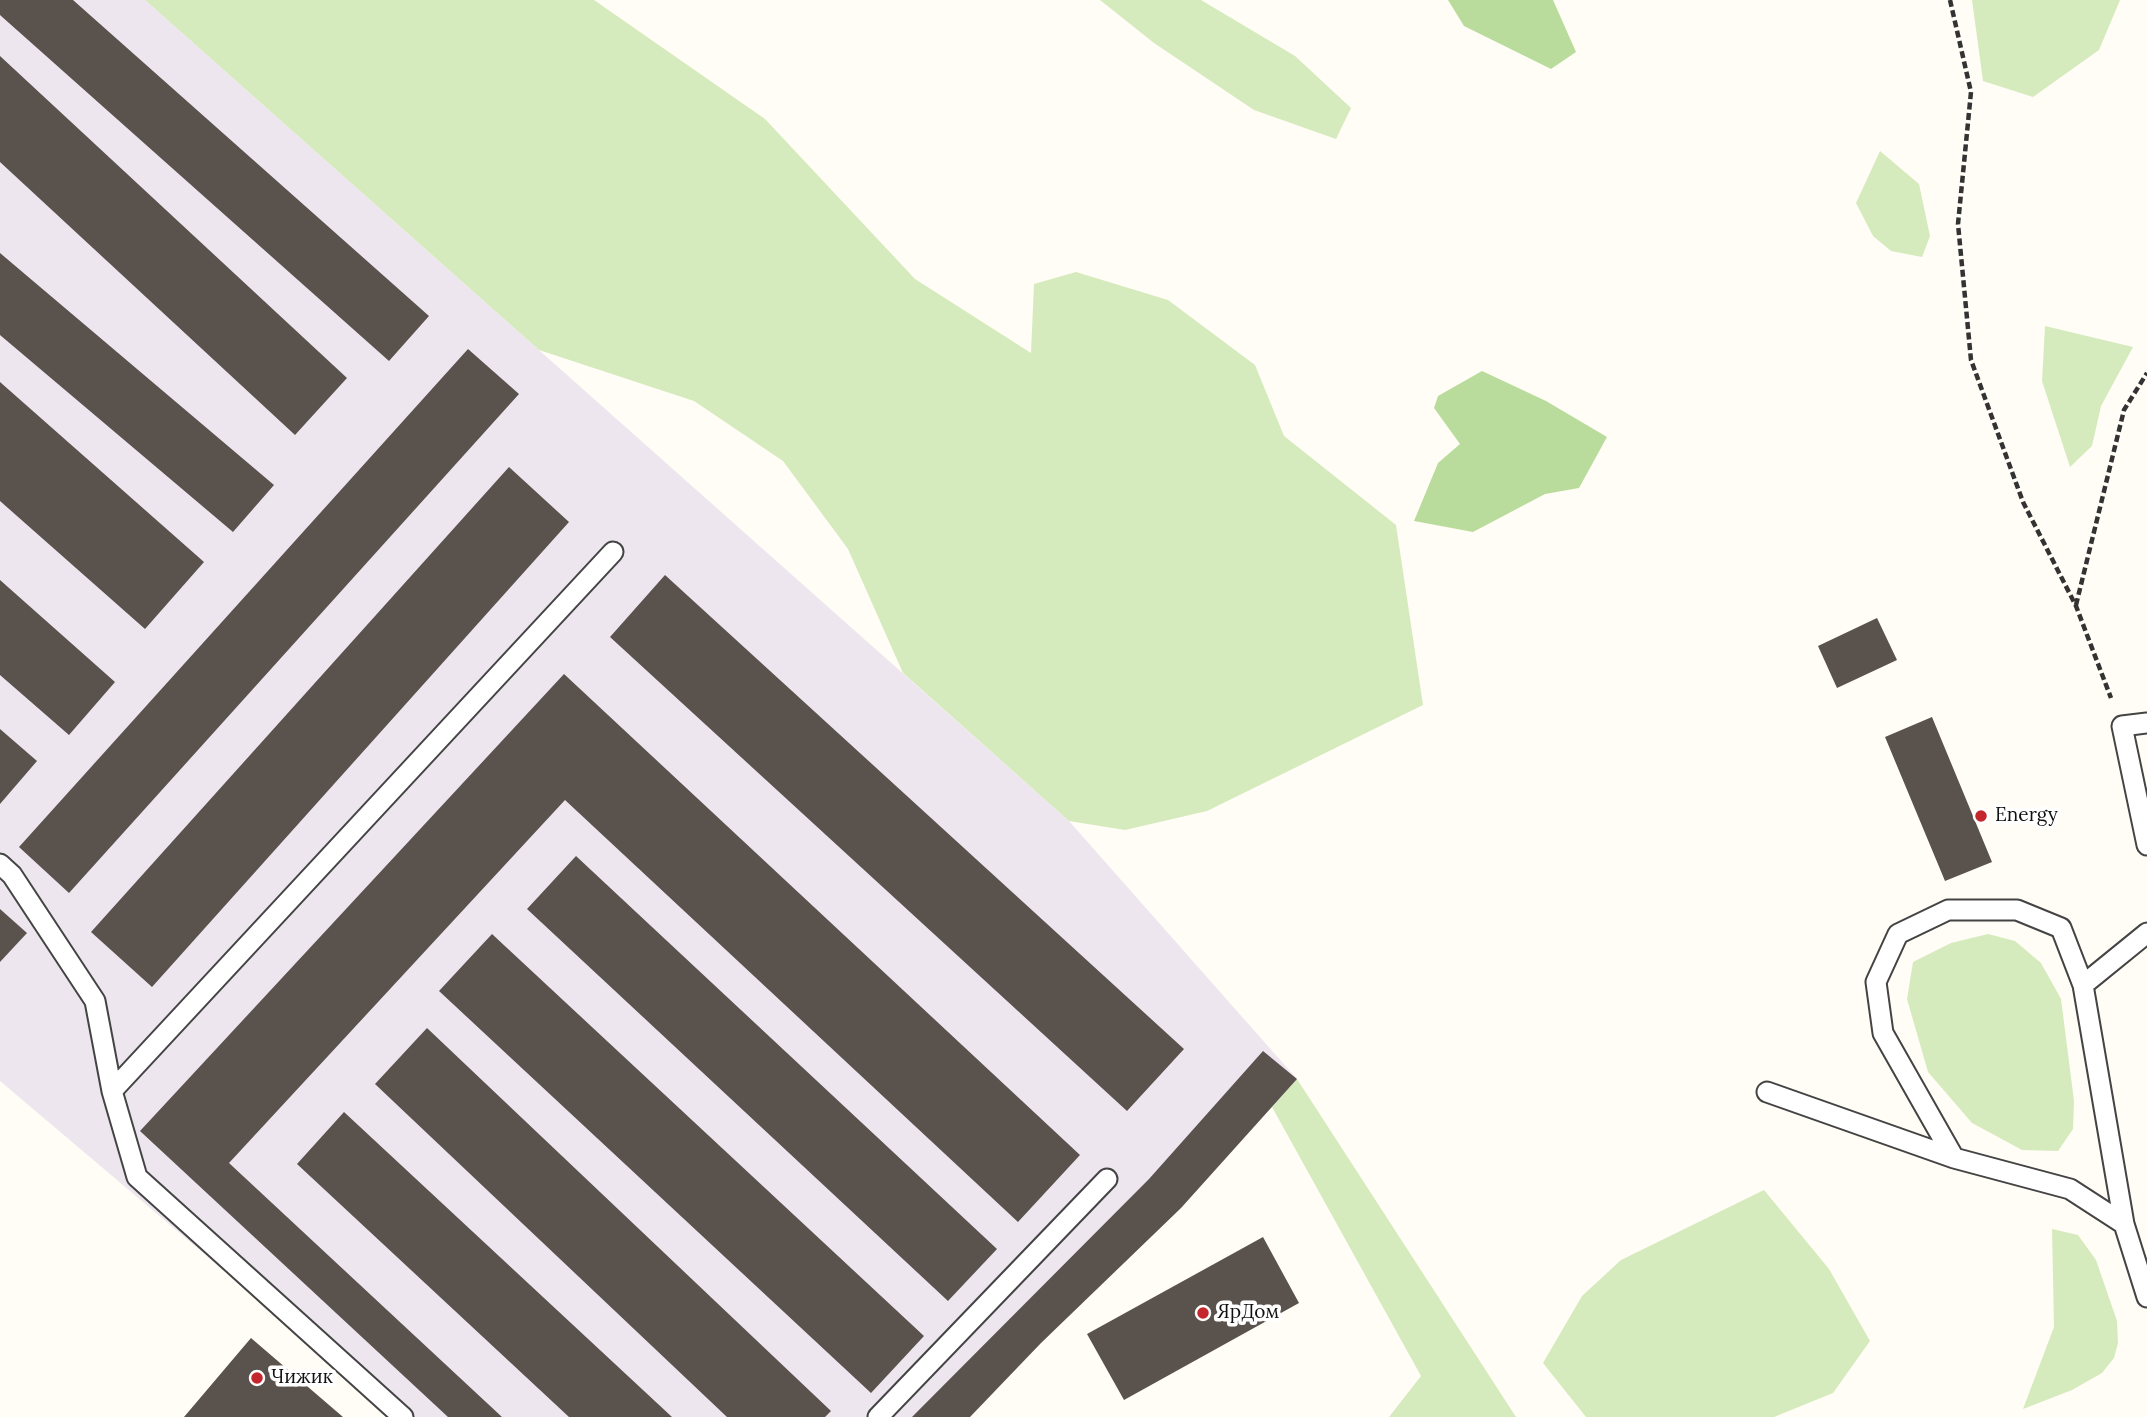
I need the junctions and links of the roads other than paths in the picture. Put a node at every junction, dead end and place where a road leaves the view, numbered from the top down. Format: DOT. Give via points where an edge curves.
graph roads {
  1 [pos="613,552"];
  2 [pos="2147,723"];
  3 [pos="2147,845"];
  4 [pos="0,864"];
  5 [pos="2147,933"];
  6 [pos="2083,985"];
  7 [pos="112,1091"];
  8 [pos="1767,1092"];
  9 [pos="1954,1158"];
  10 [pos="1107,1179"];
  11 [pos="2124,1224"];
  12 [pos="2147,1297"];
  13 [pos="403,1417"];
  14 [pos="878,1417"];
  1 -- 7 [label="lane"];
  2 -- 3 [label="lane" via="2122,726"];
  4 -- 7 [label="lane" via="12,875 94,1001"];
  5 -- 6 [label="lane"];
  6 -- 9 [label="lane" via="2061,928 2017,910 1948,911 1898,934 1875,982 1883,1033"];
  6 -- 11 [label="lane"];
  7 -- 13 [label="lane" via="137,1177"];
  8 -- 9 [label="lane"];
  9 -- 11 [label="lane" via="2070,1189"];
  10 -- 14 [label="lane"];
  11 -- 12 [label="lane"];
}
